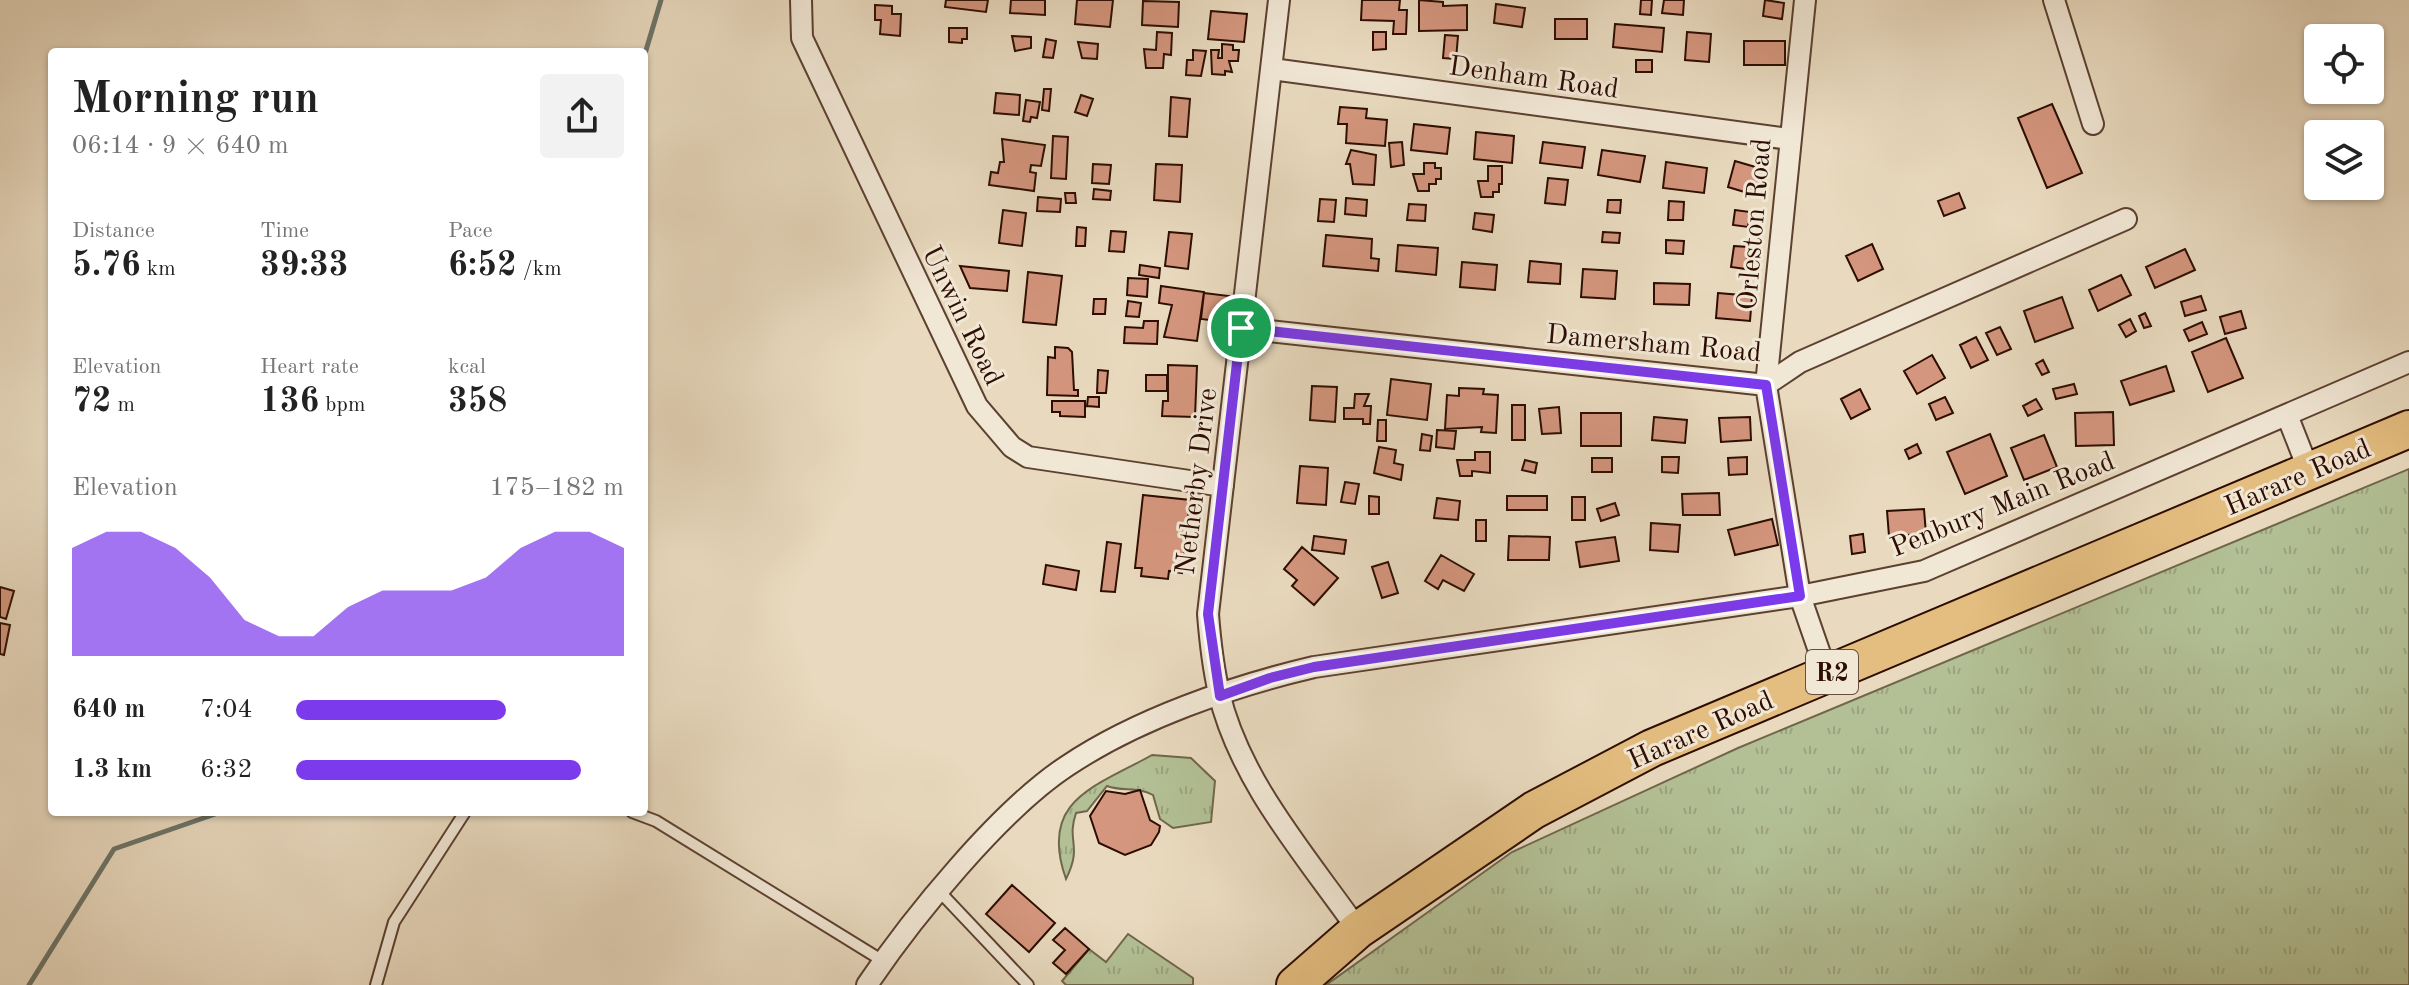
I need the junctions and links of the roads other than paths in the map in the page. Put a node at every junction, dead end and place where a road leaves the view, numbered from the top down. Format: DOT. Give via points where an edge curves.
graph roads {
  1 [pos="801,0"];
  2 [pos="1279,0"];
  3 [pos="1805,0"];
  4 [pos="2054,0"];
  5 [pos="1272,69"];
  6 [pos="2093,124"];
  7 [pos="1789,139"];
  8 [pos="2126,219"];
  9 [pos="1241,328"];
  10 [pos="2409,362"];
  11 [pos="1766,385"];
  12 [pos="2287,415"];
  13 [pos="2409,429"];
  14 [pos="2309,471"];
  15 [pos="1223,486"];
  16 [pos="1800,596"];
  17 [pos="1827,674"];
  18 [pos="1220,696"];
  19 [pos="462,816"];
  20 [pos="643,816"];
  21 [pos="940,892"];
  22 [pos="1358,930"];
  23 [pos="883,961"];
  24 [pos="376,985"];
  25 [pos="867,985"];
  26 [pos="1028,985"];
  27 [pos="1295,985"];
  1 -- 15 [label="street, Unwin Road" via="802,38 991,426 1028,457"];
  2 -- 5 [label="street, Netherby Drive"];
  3 -- 7 [label="street, Orleston Road"];
  4 -- 6 [label="street"];
  5 -- 7 [label="street, Denham Road"];
  5 -- 9 [label="street, Netherby Drive"];
  7 -- 11 [label="street, Orleston Road"];
  8 -- 11 [label="street, Damersham Road" via="1800,362"];
  9 -- 11 [label="street, Damersham Road"];
  9 -- 15 [label="street, Netherby Drive"];
  10 -- 12 [label="street, Penbury Main Road"];
  11 -- 16 [label="street, Orleston Road"];
  12 -- 14 [label="street"];
  12 -- 16 [label="street, Penbury Main Road" via="1924,571"];
  13 -- 14 [label="highway, Harare Road / R2"];
  14 -- 17 [label="highway, Harare Road / R2"];
  15 -- 18 [label="street, Netherby Drive" via="1208,614"];
  16 -- 17 [label="street, Orleston Road"];
  16 -- 18 [label="street, Penbury Main Road" via="1314,667"];
  17 -- 22 [label="highway, Harare Road / R2" via="1652,748 1534,810"];
  18 -- 21 [label="street, Penbury Main Road" via="1132,729 1063,768 968,857"];
  18 -- 22 [label="street, Netherby Drive" via="1258,786"];
  19 -- 24 [label="lane" via="394,922"];
  20 -- 23 [label="lane"];
  21 -- 23 [label="street, Penbury Main Road"];
  21 -- 26 [label="lane"];
  22 -- 27 [label="highway, Harare Road / R2"];
  23 -- 25 [label="street, Penbury Main Road"];
}
